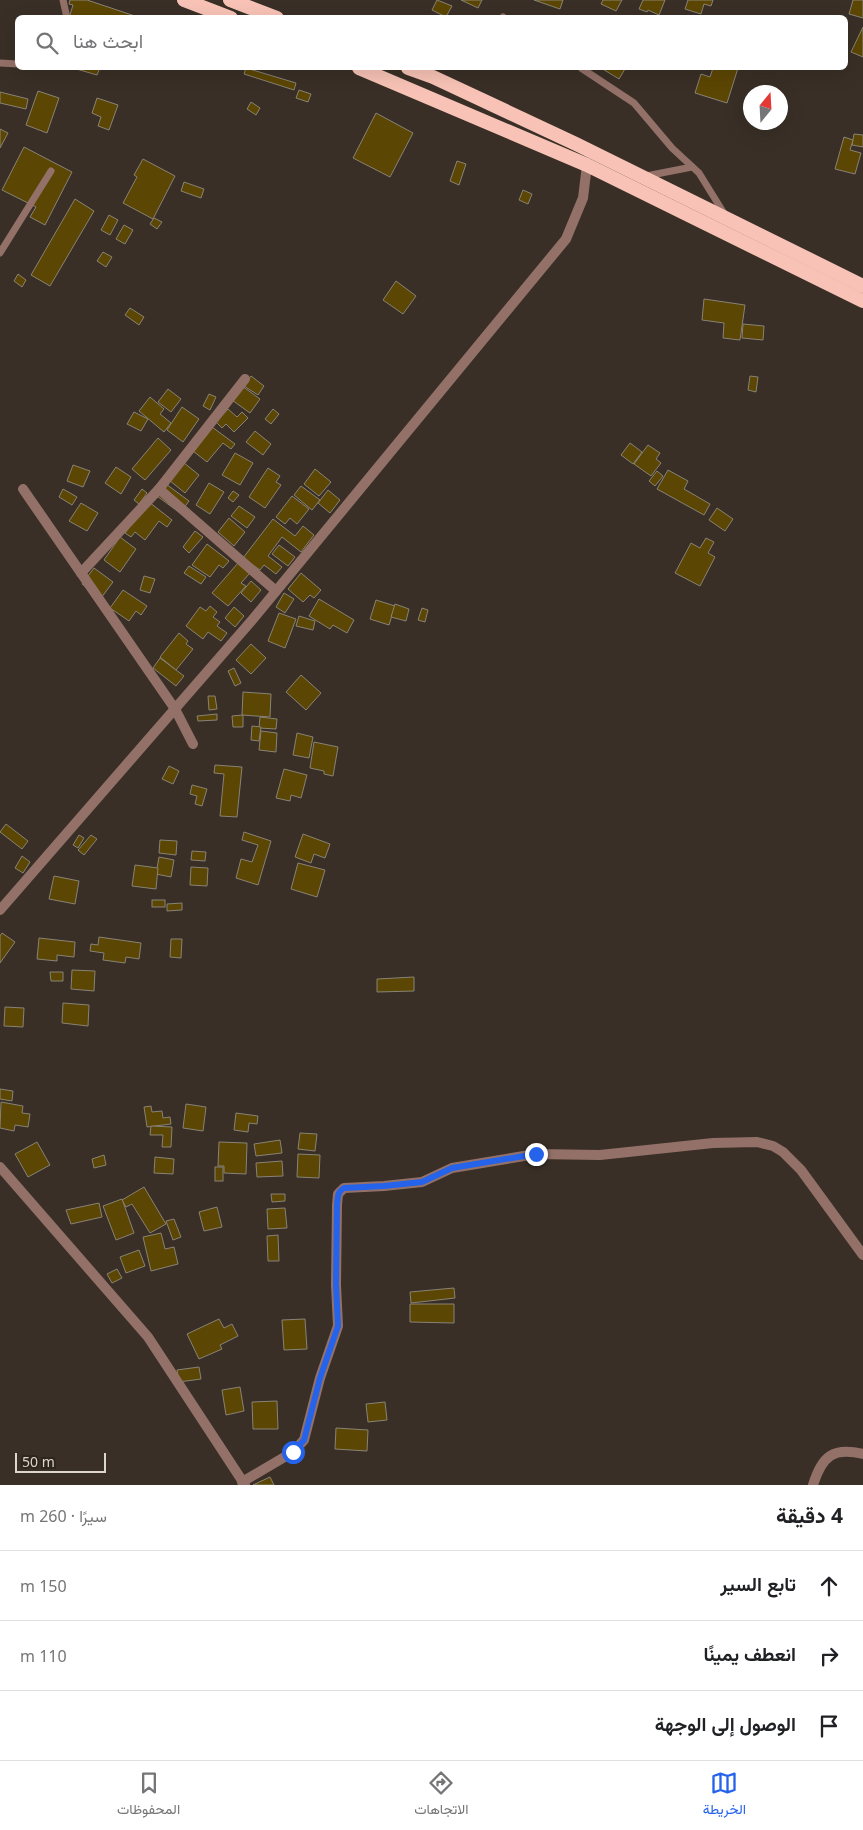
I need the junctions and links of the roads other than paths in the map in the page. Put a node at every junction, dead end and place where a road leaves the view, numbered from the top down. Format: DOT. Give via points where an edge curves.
graph roads {
  1 [pos="63,0"];
  2 [pos="184,0"];
  3 [pos="230,0"];
  4 [pos="66,15"];
  5 [pos="222,15"];
  6 [pos="269,15"];
  7 [pos="0,63"];
  8 [pos="15,64"];
  9 [pos="365,70"];
  10 [pos="413,70"];
  11 [pos="584,70"];
  12 [pos="587,165"];
  13 [pos="692,167"];
  14 [pos="51,171"];
  15 [pos="643,177"];
  16 [pos="727,218"];
  17 [pos="0,253"];
  18 [pos="863,286"];
  19 [pos="863,301"];
  20 [pos="245,379"];
  21 [pos="23,489"];
  22 [pos="159,489"];
  23 [pos="81,573"];
  24 [pos="276,591"];
  25 [pos="175,709"];
  26 [pos="193,744"];
  27 [pos="0,910"];
  28 [pos="0,1167"];
  29 [pos="863,1255"];
  30 [pos="863,1454"];
  31 [pos="244,1483"];
  32 [pos="813,1485"];
  1 -- 4 [label="lane"];
  2 -- 5 [label="highway"];
  3 -- 6 [label="highway"];
  7 -- 8 [label="lane"];
  9 -- 12 [label="highway"];
  10 -- 15 [label="highway"];
  11 -- 13 [label="lane" via="634,103"];
  12 -- 19 [label="highway"];
  12 -- 24 [label="street" via="583,198 566,239"];
  13 -- 15 [label="lane"];
  13 -- 16 [label="lane" via="704,180"];
  14 -- 17 [label="lane"];
  15 -- 16 [label="highway"];
  16 -- 18 [label="highway"];
  20 -- 22 [label="street"];
  21 -- 23 [label="street"];
  22 -- 23 [label="street"];
  22 -- 24 [label="street"];
  23 -- 25 [label="street"];
  24 -- 25 [label="street"];
  25 -- 26 [label="street"];
  25 -- 27 [label="street"];
  28 -- 31 [label="street" via="148,1337"];
  29 -- 31 [label="street" via="801,1170 783,1152 758,1142 600,1154 536,1154 452,1168 422,1182 344,1188 338,1194 337,1205 338,1326 304,1440 293,1452"];
  30 -- 32 [label="street" via="839,1451 829,1455"];
}
